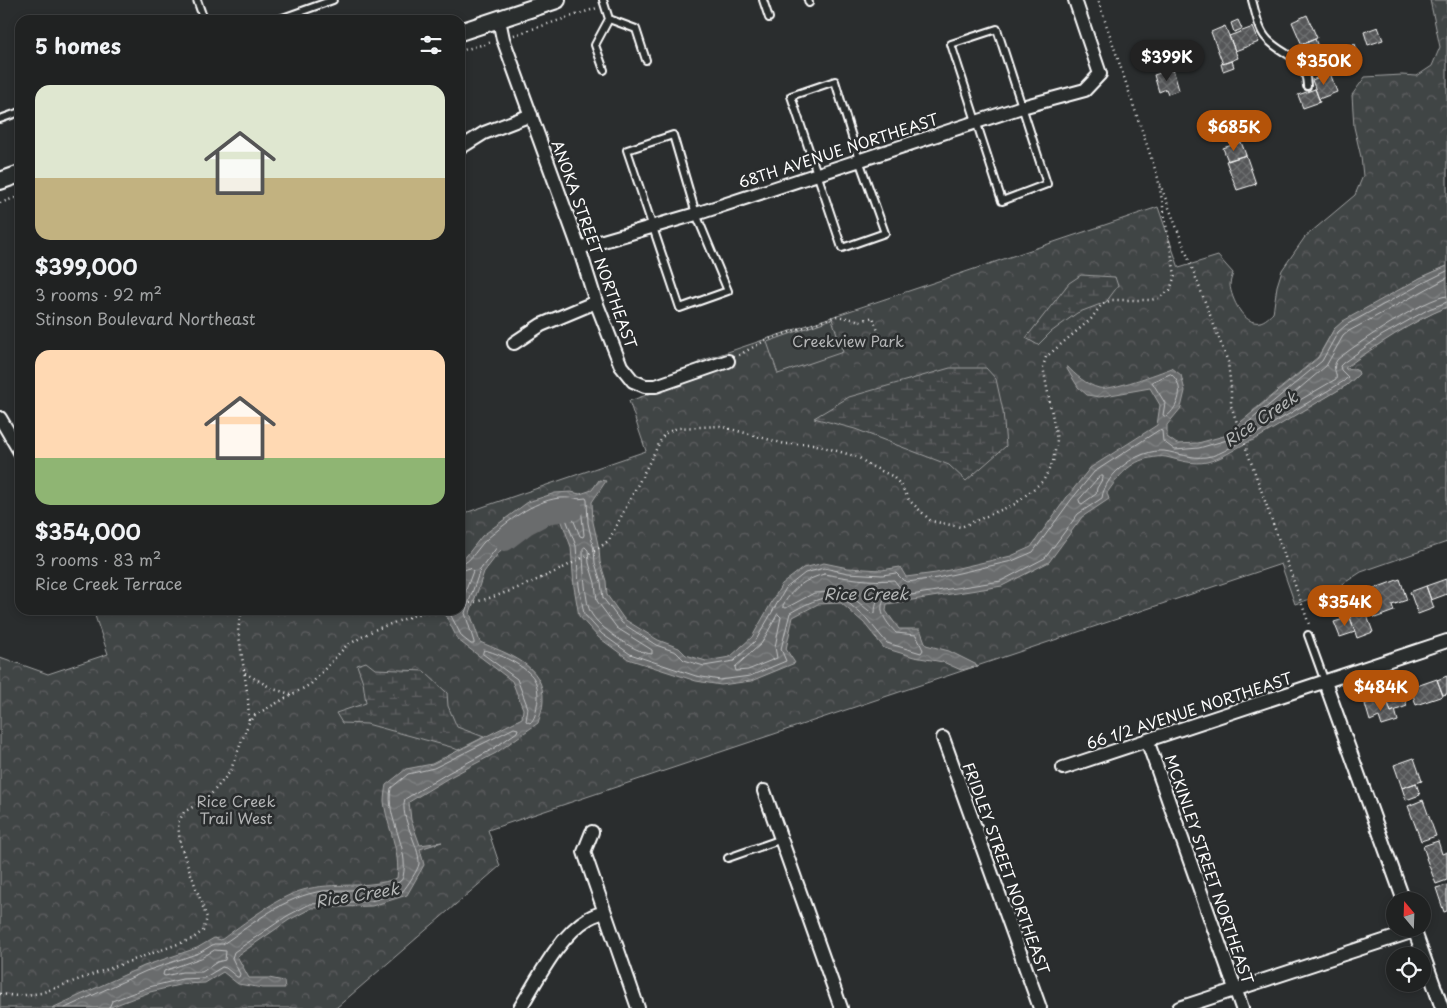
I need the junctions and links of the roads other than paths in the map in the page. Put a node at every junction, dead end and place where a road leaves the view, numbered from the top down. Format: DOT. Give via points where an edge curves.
graph roads {
  1 [pos="198,0"];
  2 [pos="333,0"];
  3 [pos="557,0"];
  4 [pos="763,0"];
  5 [pos="1075,0"];
  6 [pos="1252,0"];
  7 [pos="604,2"];
  8 [pos="202,15"];
  9 [pos="291,15"];
  10 [pos="769,18"];
  11 [pos="609,19"];
  12 [pos="499,20"];
  13 [pos="465,30"];
  14 [pos="646,60"];
  15 [pos="604,70"];
  16 [pos="1307,86"];
  17 [pos="1022,107"];
  18 [pos="15,114"];
  19 [pos="532,115"];
  20 [pos="0,119"];
  21 [pos="977,123"];
  22 [pos="465,145"];
  23 [pos="859,160"];
  24 [pos="816,173"];
  25 [pos="15,176"];
  26 [pos="0,181"];
  27 [pos="696,214"];
  28 [pos="652,226"];
  29 [pos="579,248"];
  30 [pos="596,302"];
  31 [pos="514,343"];
  32 [pos="728,360"];
  33 [pos="0,418"];
  34 [pos="15,444"];
  35 [pos="1308,635"];
  36 [pos="1447,641"];
  37 [pos="1324,682"];
  38 [pos="943,738"];
  39 [pos="1147,740"];
  40 [pos="1063,768"];
  41 [pos="764,791"];
  42 [pos="592,832"];
  43 [pos="782,839"];
  44 [pos="728,858"];
  45 [pos="1401,892"];
  46 [pos="604,912"];
  47 [pos="1390,938"];
  48 [pos="1417,938"];
  49 [pos="1235,990"];
  50 [pos="520,1008"];
  51 [pos="638,1008"];
  52 [pos="841,1008"];
  53 [pos="1040,1008"];
  54 [pos="1179,1008"];
  55 [pos="1242,1008"];
  56 [pos="1442,1008"];
  1 -- 8 [label="lane"];
  2 -- 9 [label="lane"];
  3 -- 12 [label="street"];
  4 -- 10 [label="lane"];
  5 -- 17 [label="street, 68TH AVENUE NORTHEAST" via="1100,74 1085,90"];
  6 -- 16 [label="lane" via="1260,28 1268,40 1301,64 1307,75"];
  7 -- 11 [label="lane"];
  11 -- 14 [label="lane" via="636,29"];
  11 -- 15 [label="lane" via="595,45"];
  12 -- 13 [label="street"];
  12 -- 19 [label="street, ANOKA STREET NORTHEAST"];
  17 -- 21 [label="street, 68TH AVENUE NORTHEAST"];
  17 -- 21 [label="lane" via="1047,184 1002,201"];
  17 -- 21 [label="lane" via="997,29 951,44"];
  18 -- 20 [label="lane"];
  19 -- 22 [label="street" via="484,133"];
  19 -- 29 [label="street, ANOKA STREET NORTHEAST"];
  21 -- 23 [label="street, 68TH AVENUE NORTHEAST"];
  23 -- 24 [label="street, 68TH AVENUE NORTHEAST"];
  23 -- 24 [label="lane" via="885,233 842,248"];
  23 -- 24 [label="lane" via="835,81 791,96"];
  24 -- 27 [label="street, 68TH AVENUE NORTHEAST"];
  25 -- 26 [label="street"];
  27 -- 28 [label="street, 68TH AVENUE NORTHEAST"];
  27 -- 28 [label="lane" via="672,135 627,150"];
  27 -- 28 [label="lane" via="728,291 680,308"];
  28 -- 29 [label="street, 68TH AVENUE NORTHEAST"];
  29 -- 30 [label="street, ANOKA STREET NORTHEAST"];
  30 -- 31 [label="street" via="541,325"];
  30 -- 32 [label="street, ANOKA STREET NORTHEAST" via="621,366 633,381 656,386"];
  33 -- 34 [label="street"];
  35 -- 37 [label="lane"];
  36 -- 37 [label="street, 66 1/2 AVENUE NORTHEAST"];
  37 -- 39 [label="street, 66 1/2 AVENUE NORTHEAST"];
  37 -- 45 [label="street"];
  38 -- 53 [label="street, FRIDLEY STREET NORTHEAST"];
  39 -- 40 [label="street, 66 1/2 AVENUE NORTHEAST"];
  39 -- 49 [label="street, MCKINLEY STREET NORTHEAST"];
  41 -- 43 [label="street"];
  42 -- 46 [label="street" via="584,852"];
  43 -- 44 [label="lane"];
  43 -- 52 [label="street"];
  46 -- 50 [label="street" via="590,917 563,942"];
  46 -- 51 [label="street"];
  47 -- 49 [label="street"];
  48 -- 56 [label="street"];
  49 -- 54 [label="street"];
  49 -- 55 [label="street, MCKINLEY STREET NORTHEAST"];
}
